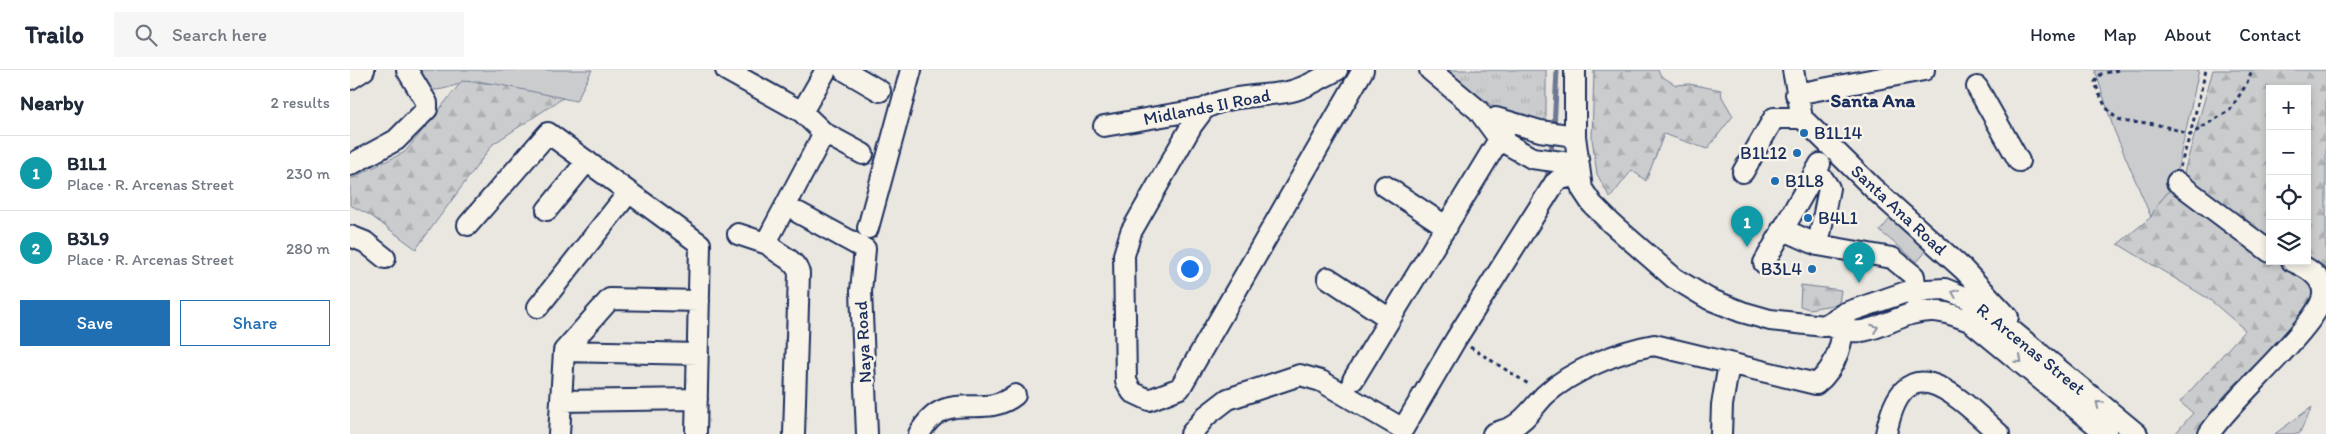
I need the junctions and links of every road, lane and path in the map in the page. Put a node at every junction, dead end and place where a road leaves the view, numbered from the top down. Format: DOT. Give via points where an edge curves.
graph roads {
  1 [pos="364,70"];
  2 [pos="407,70"];
  3 [pos="726,70"];
  4 [pos="826,70"];
  5 [pos="844,70"];
  6 [pos="911,70"];
  7 [pos="1336,70"];
  8 [pos="1362,70"];
  9 [pos="1430,70"];
  10 [pos="1575,70"];
  11 [pos="1793,70"];
  12 [pos="1924,70"];
  13 [pos="2118,70"];
  14 [pos="2206,70"];
  15 [pos="2252,70"];
  16 [pos="350,79"];
  17 [pos="1977,87"];
  18 [pos="880,91"];
  19 [pos="1796,94"];
  20 [pos="1204,109"];
  21 [pos="802,112"];
  22 [pos="1802,118"];
  23 [pos="1104,126"];
  24 [pos="1504,131"];
  25 [pos="824,133"];
  26 [pos="2190,134"];
  27 [pos="1572,136"];
  28 [pos="863,154"];
  29 [pos="587,161"];
  30 [pos="2019,161"];
  31 [pos="350,165"];
  32 [pos="1575,167"];
  33 [pos="1744,172"];
  34 [pos="2176,182"];
  35 [pos="1385,186"];
  36 [pos="629,192"];
  37 [pos="547,210"];
  38 [pos="799,213"];
  39 [pos="468,225"];
  40 [pos="1447,227"];
  41 [pos="868,228"];
  42 [pos="1782,229"];
  43 [pos="738,234"];
  44 [pos="350,236"];
  45 [pos="768,244"];
  46 [pos="1818,245"];
  47 [pos="2266,249"];
  48 [pos="384,258"];
  49 [pos="1764,263"];
  50 [pos="2302,265"];
  51 [pos="1328,278"];
  52 [pos="1917,290"];
  53 [pos="699,301"];
  54 [pos="2324,301"];
  55 [pos="538,307"];
  56 [pos="1917,312"];
  57 [pos="1390,319"];
  58 [pos="1835,324"];
  59 [pos="2004,335"];
  60 [pos="1456,339"];
  61 [pos="564,351"];
  62 [pos="698,354"];
  63 [pos="1729,364"];
  64 [pos="1353,380"];
  65 [pos="1015,395"];
  66 [pos="1546,395"];
  67 [pos="697,399"];
  68 [pos="561,401"];
  69 [pos="559,434"];
  70 [pos="696,434"];
  71 [pos="794,434"];
  72 [pos="867,434"];
  73 [pos="919,434"];
  74 [pos="1191,434"];
  75 [pos="1493,434"];
  76 [pos="1721,434"];
  77 [pos="1886,434"];
  78 [pos="1999,434"];
  79 [pos="2107,434"];
  80 [pos="2137,434"];
  81 [pos="2209,434"];
  1 -- 16 [label="street"];
  2 -- 31 [label="street" via="427,103 426,109 396,140"];
  3 -- 21 [label="street"];
  4 -- 21 [label="street"];
  5 -- 18 [label="street"];
  6 -- 41 [label="street"];
  7 -- 20 [label="street, Midlands II Road" via="1289,92 1217,102"];
  8 -- 20 [label="street" via="1180,388 1149,400 1132,392 1126,380 1124,255 1131,232"];
  9 -- 24 [label="street"];
  10 -- 27 [label="street, R. Arcenas Street"];
  11 -- 19 [label="street"];
  12 -- 19 [label="street"];
  13 -- 26 [label="path" via="2101,74 2095,82 2110,113 2127,122 2155,124"];
  14 -- 26 [label="path"];
  15 -- 26 [label="path" via="2230,110"];
  17 -- 30 [label="street"];
  19 -- 22 [label="street"];
  20 -- 23 [label="street, Midlands II Road"];
  21 -- 25 [label="street"];
  22 -- 33 [label="street" via="1774,118"];
  22 -- 59 [label="street, Santa Ana Road" via="2008,316"];
  24 -- 27 [label="street"];
  24 -- 32 [label="street" via="1537,160"];
  24 -- 40 [label="street"];
  25 -- 28 [label="street"];
  25 -- 45 [label="street"];
  26 -- 34 [label="path"];
  27 -- 32 [label="street, R. Arcenas Street"];
  29 -- 36 [label="street"];
  29 -- 37 [label="street"];
  29 -- 39 [label="street" via="548,133"];
  32 -- 58 [label="street, R. Arcenas Street" via="1582,189 1592,204 1646,256 1709,299 1770,320"];
  32 -- 60 [label="street" via="1554,184"];
  34 -- 47 [label="street"];
  35 -- 40 [label="street"];
  36 -- 53 [label="street" via="700,244"];
  36 -- 55 [label="street"];
  38 -- 72 [label="street, Naya Road" via="865,250 861,290"];
  40 -- 57 [label="street"];
  42 -- 46 [label="street"];
  42 -- 46 [label="street" via="1817,169 1829,188"];
  42 -- 49 [label="street"];
  43 -- 45 [label="street"];
  44 -- 48 [label="street" via="364,242"];
  45 -- 71 [label="street" via="795,264 800,273"];
  46 -- 52 [label="street" via="1892,258 1914,276"];
  50 -- 54 [label="street" via="2322,285"];
  51 -- 57 [label="street"];
  52 -- 56 [label="street"];
  52 -- 58 [label="street, R. Arcenas Street"];
  59 -- 52 [label="street, R. Arcenas Street, one-way" via="1967,298 1946,289"];
  53 -- 61 [label="street" via="610,299"];
  53 -- 62 [label="street"];
  54 -- 81 [label="street"];
  58 -- 56 [label="street, R. Arcenas Street, one-way" via="1861,333"];
  56 -- 59 [label="street, R. Arcenas Street" via="1933,311 1963,318"];
  57 -- 64 [label="street"];
  58 -- 63 [label="street" via="1838,355 1828,375 1816,384"];
  59 -- 79 [label="street, R. Arcenas Street, one-way" via="2061,398"];
  80 -- 59 [label="street, R. Arcenas Street, one-way"];
  60 -- 66 [label="path"];
  60 -- 74 [label="street" via="1403,428 1321,381 1300,375 1228,399 1206,416"];
  61 -- 62 [label="street"];
  61 -- 68 [label="street"];
  62 -- 67 [label="street"];
  63 -- 66 [label="street" via="1654,345 1615,356"];
  63 -- 76 [label="street"];
  65 -- 73 [label="street" via="999,404 941,410 934,413"];
  66 -- 75 [label="street" via="1513,427"];
  67 -- 68 [label="street"];
  67 -- 70 [label="street"];
  68 -- 69 [label="street"];
  77 -- 78 [label="street" via="1894,403 1901,392 1920,382 1935,384 1949,391"];
}
